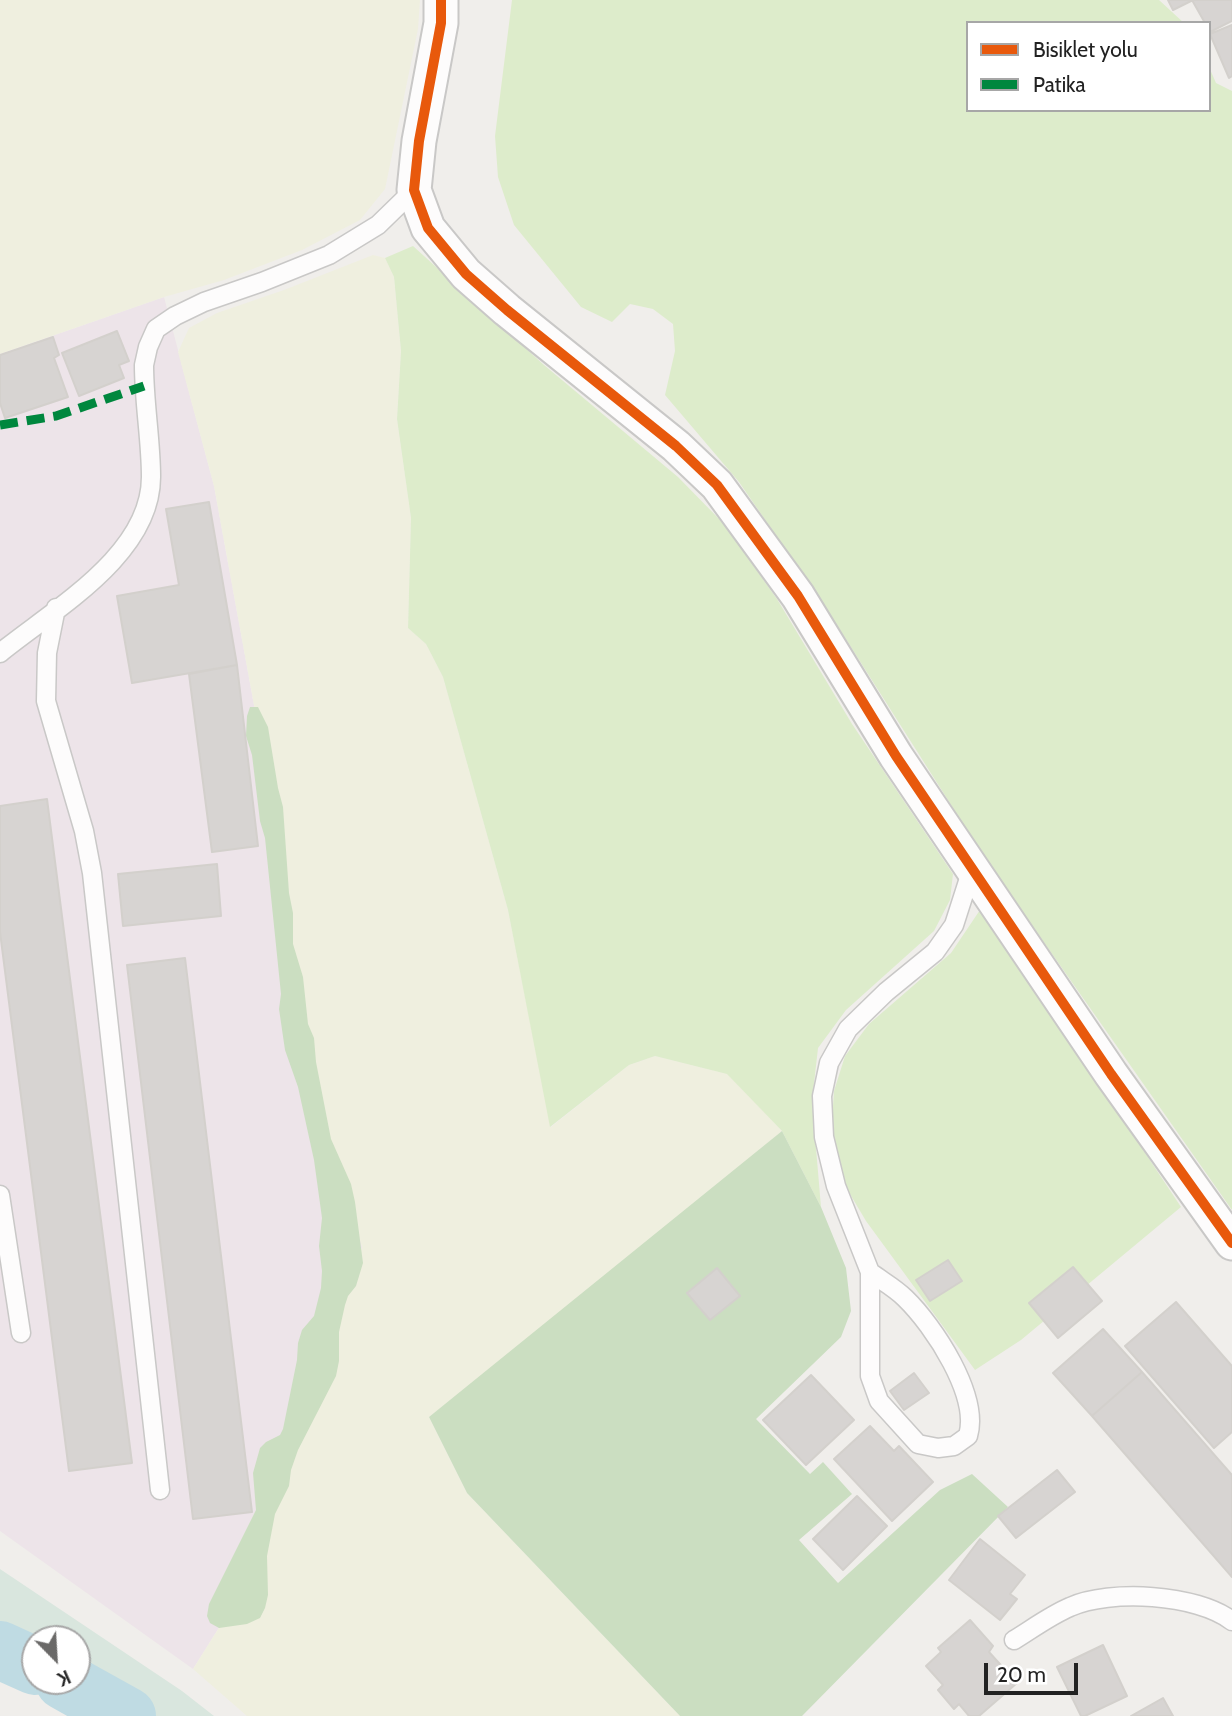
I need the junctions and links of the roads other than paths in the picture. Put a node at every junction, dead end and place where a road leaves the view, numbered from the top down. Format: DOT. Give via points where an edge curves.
graph roads {
  1 [pos="441,0"];
  2 [pos="414,190"];
  3 [pos="56,608"];
  4 [pos="0,653"];
  5 [pos="972,869"];
  6 [pos="0,1195"];
  7 [pos="1232,1242"];
  8 [pos="870,1272"];
  9 [pos="21,1333"];
  10 [pos="160,1490"];
  11 [pos="1232,1621"];
  12 [pos="1014,1640"];
  1 -- 2 [label="street" via="442,23"];
  2 -- 3 [label="lane" via="378,225 329,255 204,302 156,329 144,365 149,499 118,557"];
  2 -- 5 [label="street" via="428,228 466,274 717,485 798,596"];
  3 -- 4 [label="lane"];
  3 -- 10 [label="lane" via="47,653 46,701 92,873"];
  5 -- 7 [label="street"];
  5 -- 8 [label="lane" via="954,925 935,952 848,1029 829,1063 822,1096 824,1137 835,1186"];
  6 -- 9 [label="lane"];
  8 -- 8 [label="lane" via="870,1376 879,1401 918,1444 954,1446 968,1436 971,1424 966,1395 947,1355 904,1297"];
  11 -- 12 [label="lane" via="1189,1602 1114,1597 1071,1606"];
}
